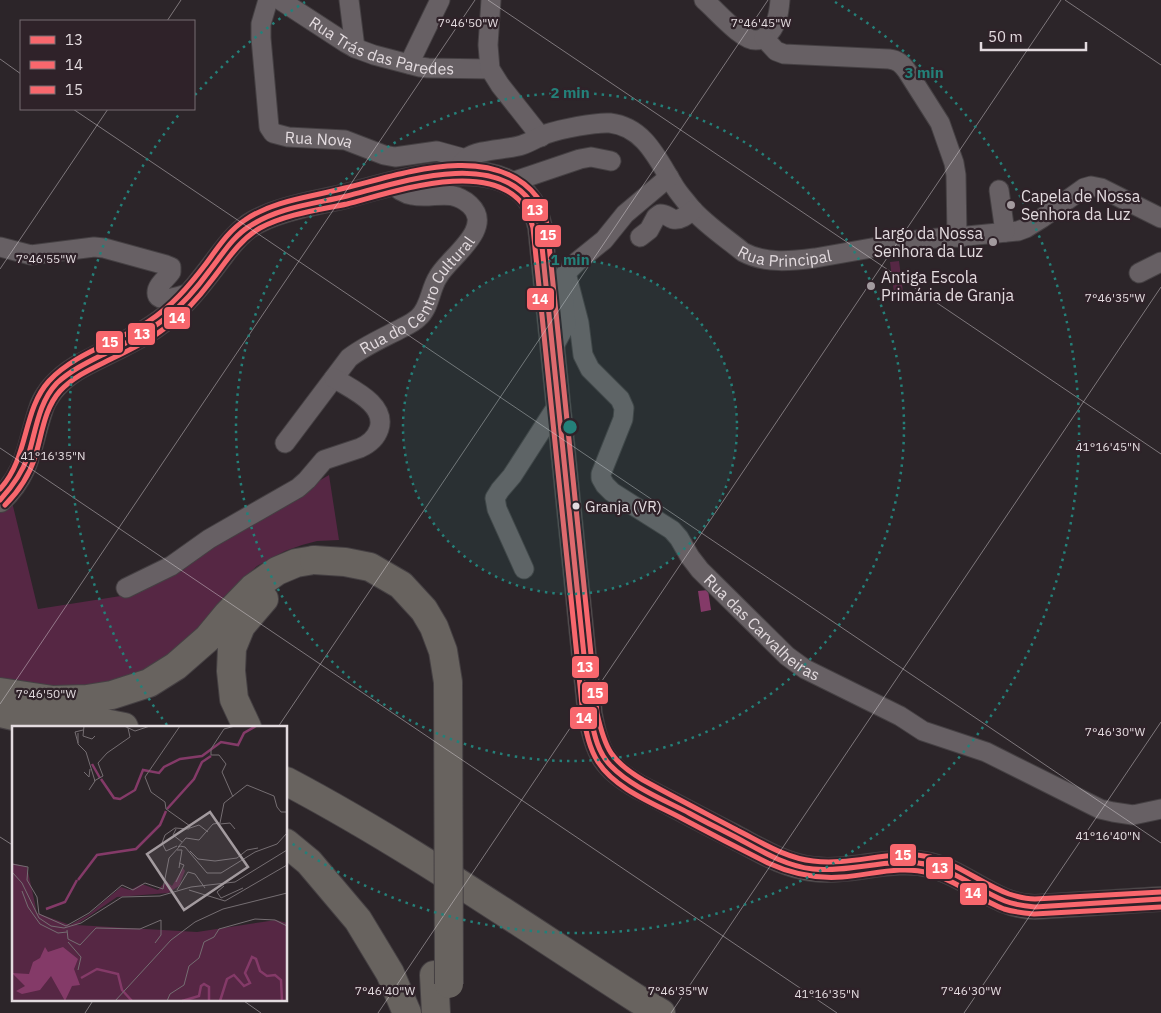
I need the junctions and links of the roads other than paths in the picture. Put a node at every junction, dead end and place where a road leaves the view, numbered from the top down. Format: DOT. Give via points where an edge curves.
graph roads {
  1 [pos="268,0"];
  2 [pos="280,0"];
  3 [pos="350,0"];
  4 [pos="440,0"];
  5 [pos="491,0"];
  6 [pos="704,0"];
  7 [pos="780,0"];
  8 [pos="764,38"];
  9 [pos="355,48"];
  10 [pos="409,64"];
  11 [pos="490,69"];
  12 [pos="541,137"];
  13 [pos="612,161"];
  14 [pos="461,166"];
  15 [pos="669,178"];
  16 [pos="510,183"];
  17 [pos="392,184"];
  18 [pos="999,190"];
  19 [pos="693,210"];
  20 [pos="1161,218"];
  21 [pos="1005,232"];
  22 [pos="640,237"];
  23 [pos="956,238"];
  24 [pos="0,247"];
  25 [pos="1161,262"];
  26 [pos="566,273"];
  27 [pos="1139,273"];
  28 [pos="192,292"];
  29 [pos="553,348"];
  30 [pos="334,378"];
  31 [pos="559,404"];
  32 [pos="285,443"];
  33 [pos="0,500"];
  34 [pos="315,569"];
  35 [pos="524,569"];
  36 [pos="126,588"];
  37 [pos="0,692"];
  38 [pos="0,702"];
  39 [pos="0,713"];
  40 [pos="58,726"];
  41 [pos="119,726"];
  42 [pos="247,726"];
  43 [pos="288,767"];
  44 [pos="288,782"];
  45 [pos="288,795"];
  46 [pos="1161,809"];
  47 [pos="288,845"];
  48 [pos="1161,900"];
  49 [pos="560,949"];
  50 [pos="441,979"];
  51 [pos="407,1013"];
  52 [pos="436,1013"];
  53 [pos="450,1013"];
  54 [pos="644,1013"];
  55 [pos="661,1013"];
  1 -- 14 [label="street, Rua Nova" via="261,24 261,38 269,126 273,133 288,137 345,140 395,157 437,151"];
  2 -- 9 [label="street, Rua Trás das Paredes"];
  3 -- 9 [label="street"];
  4 -- 10 [label="street"];
  5 -- 11 [label="street"];
  6 -- 8 [label="street" via="744,36 755,40"];
  7 -- 8 [label="street" via="776,22"];
  8 -- 23 [label="street" via="776,51 784,54 889,59 897,61 908,71 940,123 954,163"];
  9 -- 10 [label="street, Rua Trás das Paredes"];
  10 -- 11 [label="street, Rua Trás das Paredes" via="428,68"];
  11 -- 12 [label="street"];
  12 -- 14 [label="street, Rua Principal" via="519,146 478,153"];
  12 -- 15 [label="street, Rua Principal" via="592,124 622,126 647,143"];
  13 -- 16 [label="street" via="591,157 580,159"];
  14 -- 16 [label="main road" via="465,172"];
  14 -- 17 [label="main road"];
  15 -- 19 [label="street, Rua Principal"];
  15 -- 26 [label="street" via="625,214 601,244"];
  16 -- 29 [label="main road" via="531,202 538,219"];
  17 -- 28 [label="main road" via="289,210 257,222 236,238"];
  17 -- 30 [label="street, Rua do Centro Cultural" via="412,195 458,197 474,209 476,226 467,243 438,276 420,316 353,355"];
  18 -- 21 [label="street"];
  19 -- 22 [label="street" via="678,219 660,214"];
  19 -- 23 [label="street, Rua Principal" via="744,252 767,260 815,258 922,240"];
  20 -- 21 [label="street, Rua Principal" via="1091,186 1026,228"];
  21 -- 23 [label="street, Rua Principal"];
  24 -- 28 [label="street" via="31,255 104,248 170,267 171,272 156,292 160,298"];
  25 -- 27 [label="street"];
  26 -- 29 [label="street" via="562,283 566,324"];
  26 -- 46 [label="street, Rua das Carvalheiras" via="579,323 583,355 590,369 620,399 624,408 622,424 602,470 603,482 612,492 672,530 694,563 787,656 805,669 900,716 923,731 986,752 1094,806 1133,814"];
  28 -- 33 [label="main road" via="148,331 77,368 55,384 42,406 23,470"];
  29 -- 31 [label="main road"];
  30 -- 32 [label="street, Rua do Centro Cultural"];
  30 -- 36 [label="street" via="379,412 380,428 375,438 360,448 324,460 298,488 209,539 171,566"];
  31 -- 35 [label="street" via="495,498 497,510"];
  31 -- 48 [label="main road" via="590,714 598,746 617,774 774,858 801,867 826,870 908,863 929,865 1022,907"];
  34 -- 37 [label="highway" via="296,563 277,571 253,588 208,638 176,666 148,683 112,695 87,698 53,700"];
  34 -- 42 [label="highway" via="264,598 242,626 232,648 230,671 234,699"];
  34 -- 50 [label="highway, bridge" via="345,562 370,567 402,586 424,610 443,650 448,682"];
  38 -- 41 [label="highway"];
  39 -- 40 [label="highway"];
  43 -- 49 [label="highway" via="387,828"];
  44 -- 49 [label="highway" via="406,849"];
  45 -- 54 [label="highway" via="394,855 547,956"];
  47 -- 51 [label="highway" via="309,862 358,920 390,973"];
  49 -- 55 [label="highway"];
  50 -- 52 [label="highway"];
  50 -- 53 [label="highway"];
}
